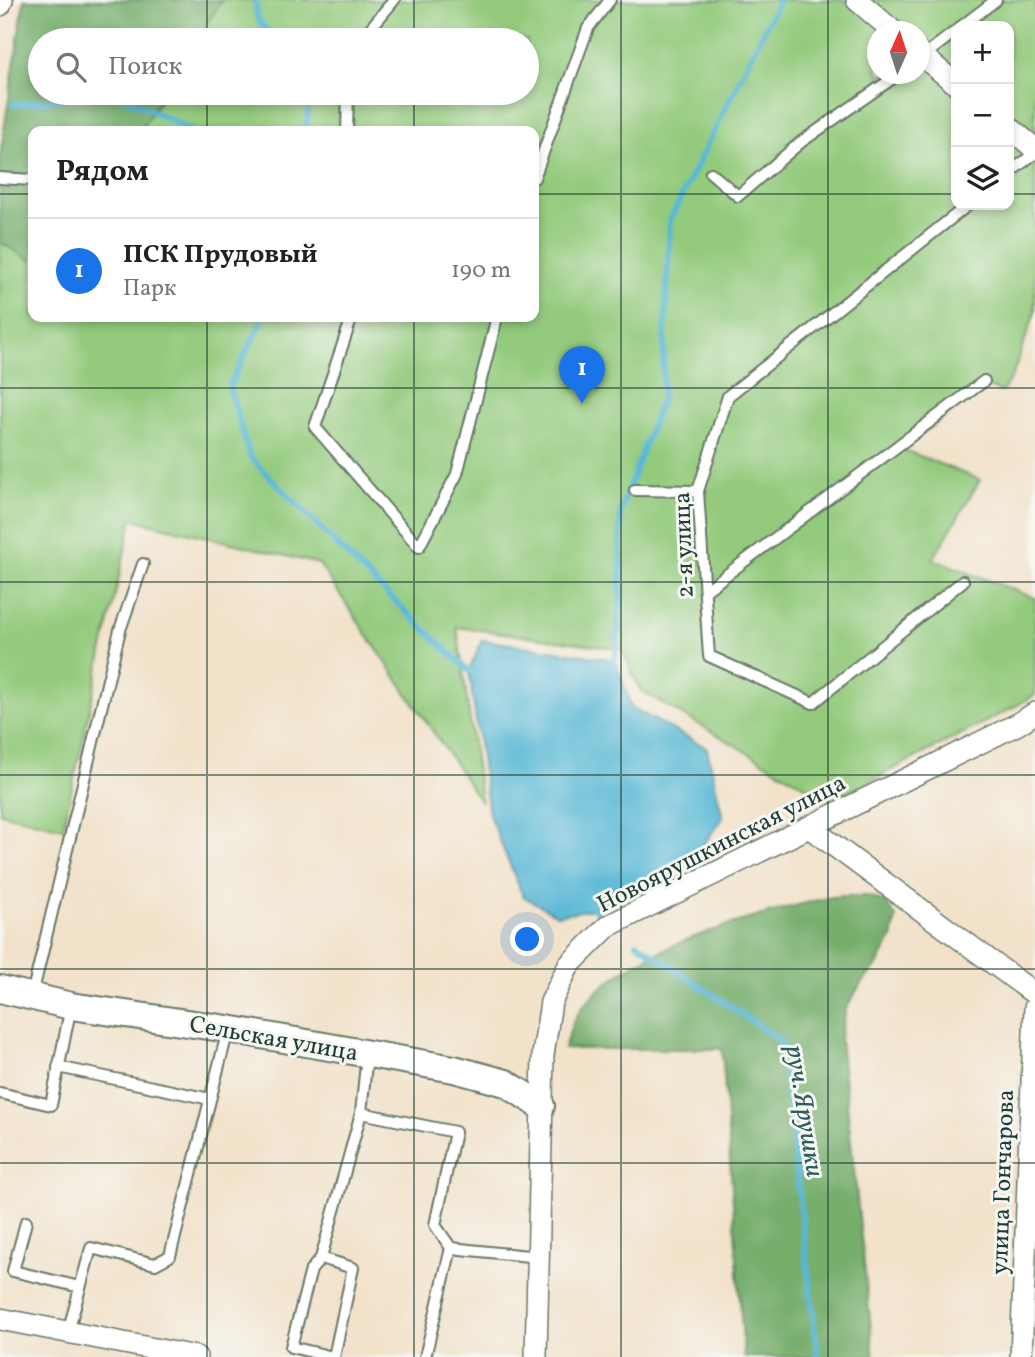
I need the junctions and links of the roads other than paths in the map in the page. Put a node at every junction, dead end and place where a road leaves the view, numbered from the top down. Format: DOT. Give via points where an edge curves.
graph roads {
  1 [pos="2,0"];
  2 [pos="394,0"];
  3 [pos="610,0"];
  4 [pos="996,0"];
  5 [pos="869,4"];
  6 [pos="0,5"];
  7 [pos="884,21"];
  8 [pos="969,21"];
  9 [pos="370,28"];
  10 [pos="951,35"];
  11 [pos="930,50"];
  12 [pos="930,63"];
  13 [pos="951,80"];
  14 [pos="885,84"];
  15 [pos="348,105"];
  16 [pos="347,126"];
  17 [pos="1014,132"];
  18 [pos="1035,151"];
  19 [pos="539,164"];
  20 [pos="1014,169"];
  21 [pos="711,173"];
  22 [pos="0,178"];
  23 [pos="28,180"];
  24 [pos="962,210"];
  25 [pos="350,322"];
  26 [pos="497,322"];
  27 [pos="984,381"];
  28 [pos="635,490"];
  29 [pos="698,491"];
  30 [pos="143,564"];
  31 [pos="963,581"];
  32 [pos="705,592"];
  33 [pos="1035,713"];
  34 [pos="809,827"];
  35 [pos="0,989"];
  36 [pos="1035,994"];
  37 [pos="31,998"];
  38 [pos="71,1006"];
  39 [pos="1035,1008"];
  40 [pos="228,1029"];
  41 [pos="367,1054"];
  42 [pos="58,1067"];
  43 [pos="0,1093"];
  44 [pos="210,1099"];
  45 [pos="541,1106"];
  46 [pos="361,1113"];
  47 [pos="26,1222"];
  48 [pos="451,1248"];
  49 [pos="538,1257"];
  50 [pos="321,1258"];
  51 [pos="80,1287"];
  52 [pos="0,1319"];
  53 [pos="68,1332"];
  54 [pos="164,1354"];
  55 [pos="196,1357"];
  56 [pos="333,1357"];
  57 [pos="425,1357"];
  58 [pos="536,1357"];
  59 [pos="1021,1357"];
  1 -- 6 [label="street"];
  2 -- 9 [label="lane"];
  3 -- 19 [label="lane" via="588,28"];
  4 -- 8 [label="lane"];
  5 -- 7 [label="street"];
  10 -- 11 [label="lane"];
  12 -- 13 [label="street"];
  14 -- 21 [label="lane" via="801,142 738,196"];
  15 -- 16 [label="lane"];
  17 -- 18 [label="street"];
  18 -- 20 [label="lane"];
  22 -- 23 [label="lane"];
  24 -- 29 [label="lane, 2-я улица" via="728,396"];
  25 -- 26 [label="lane" via="315,428 419,547 457,474"];
  27 -- 32 [label="lane"];
  28 -- 29 [label="lane"];
  29 -- 32 [label="lane, 2-я улица"];
  30 -- 37 [label="lane" via="120,630"];
  31 -- 32 [label="lane, 2-я улица" via="813,703 709,656"];
  33 -- 34 [label="street, Новоярушкинская улица"];
  34 -- 36 [label="street"];
  34 -- 45 [label="street, Новоярушкинская улица" via="608,926 569,965 551,1002"];
  35 -- 37 [label="street, Сельская улица"];
  37 -- 38 [label="street, Сельская улица"];
  38 -- 40 [label="street, Сельская улица"];
  38 -- 42 [label="lane"];
  39 -- 59 [label="street, улица Гончарова"];
  40 -- 41 [label="street, Сельская улица"];
  40 -- 44 [label="lane"];
  41 -- 45 [label="street, Сельская улица" via="506,1083"];
  41 -- 46 [label="lane"];
  42 -- 43 [label="lane" via="51,1105"];
  42 -- 44 [label="lane"];
  44 -- 51 [label="lane" via="170,1256 155,1264 91,1248"];
  45 -- 49 [label="street, Новоярушкинская улица"];
  46 -- 48 [label="lane" via="454,1132 435,1225"];
  46 -- 50 [label="lane"];
  47 -- 51 [label="lane" via="13,1271"];
  48 -- 49 [label="lane"];
  48 -- 57 [label="lane"];
  49 -- 58 [label="street, Новоярушкинская улица"];
  50 -- 56 [label="lane" via="353,1268"];
  50 -- 56 [label="lane" via="312,1270 291,1347"];
  51 -- 53 [label="lane"];
  52 -- 53 [label="street"];
  53 -- 54 [label="street"];
  54 -- 55 [label="street"];
}
